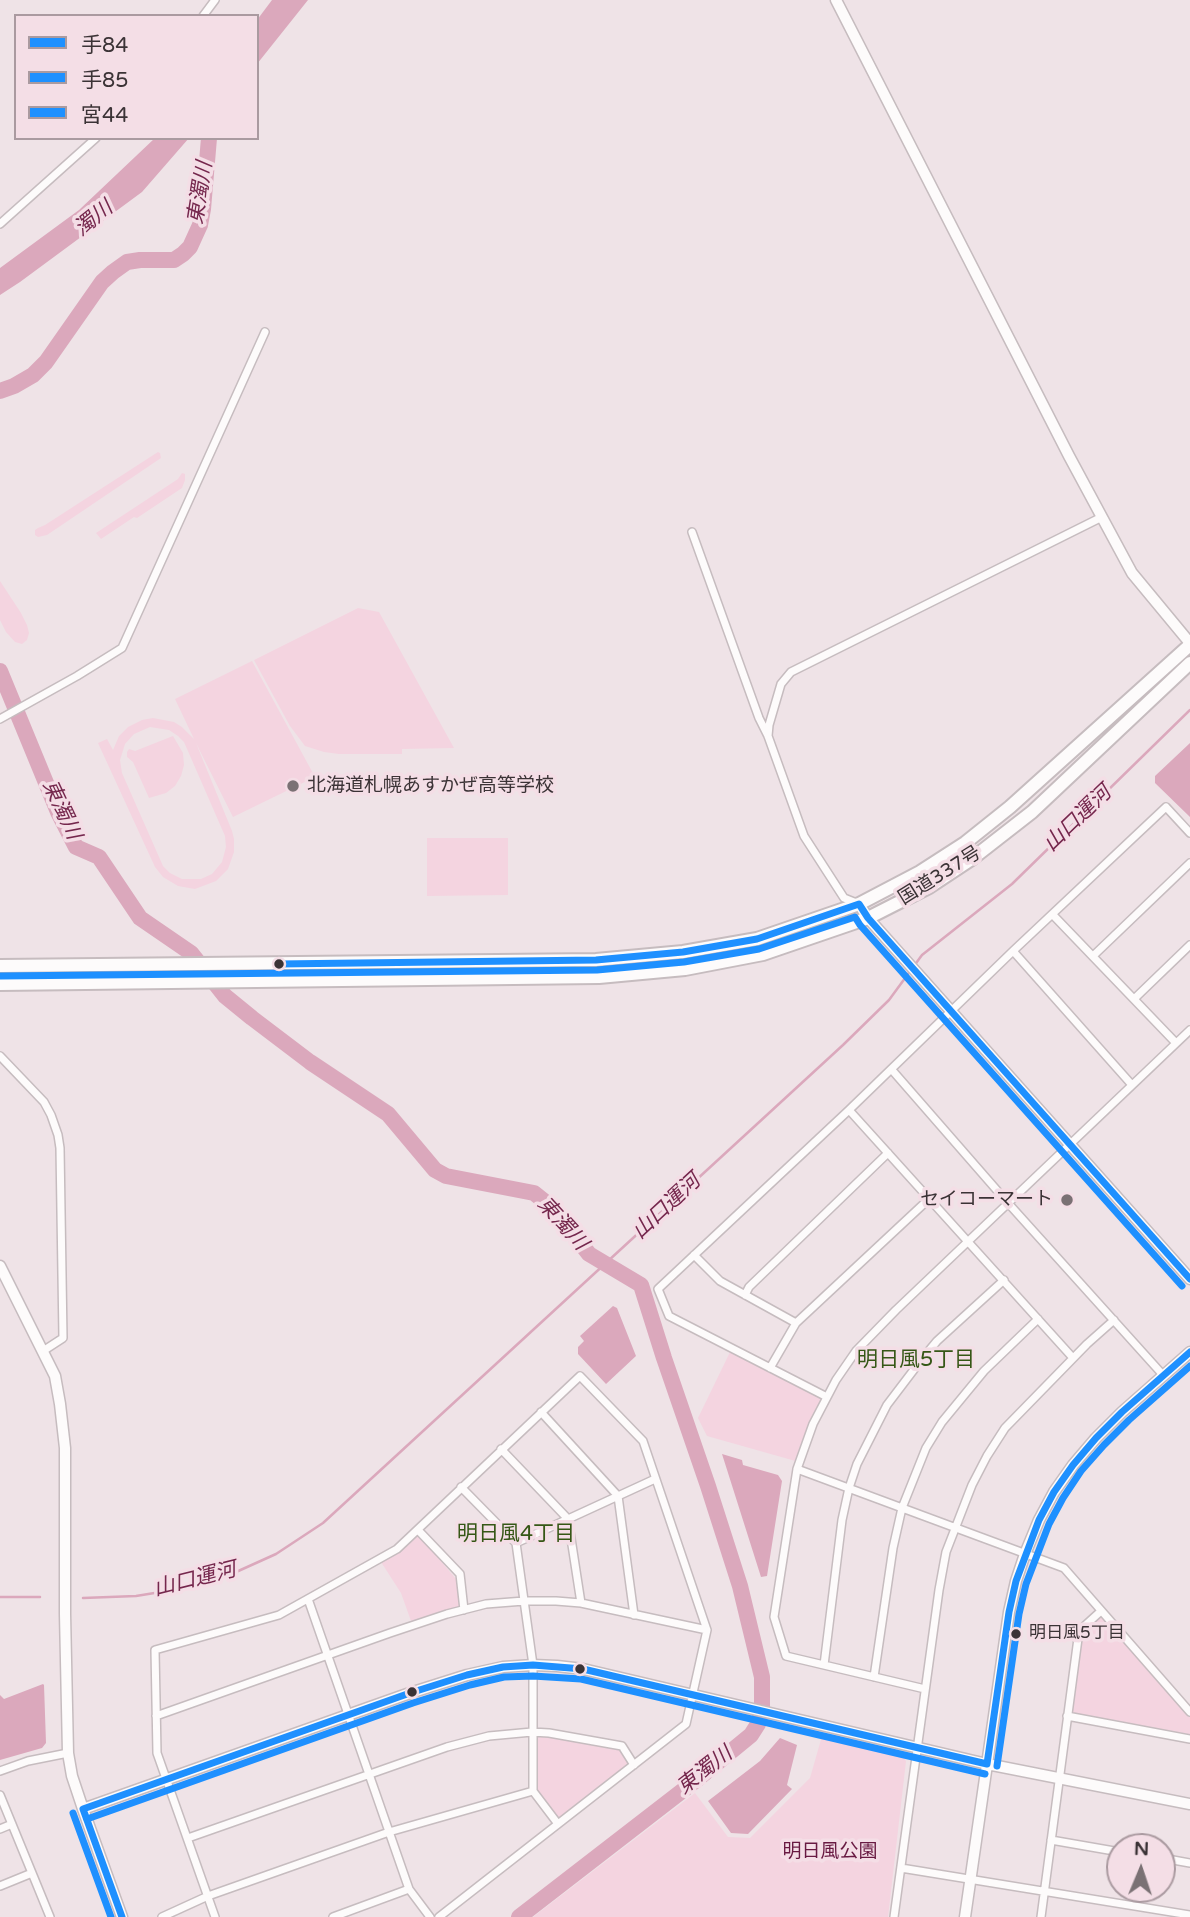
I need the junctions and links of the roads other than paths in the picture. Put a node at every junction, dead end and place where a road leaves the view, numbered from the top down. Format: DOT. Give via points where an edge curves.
graph roads {
  1 [pos="836,0"];
  2 [pos="94,140"];
  3 [pos="0,224"];
  4 [pos="265,332"];
  5 [pos="1102,517"];
  6 [pos="692,532"];
  7 [pos="1190,644"];
  8 [pos="1190,663"];
  9 [pos="2,717"];
  10 [pos="768,736"];
  11 [pos="1190,833"];
  12 [pos="1190,863"];
  13 [pos="859,904"];
  14 [pos="1053,915"];
  15 [pos="868,918"];
  16 [pos="1190,945"];
  17 [pos="1013,951"];
  18 [pos="1093,956"];
  19 [pos="0,966"];
  20 [pos="0,984"];
  21 [pos="1133,999"];
  22 [pos="950,1011"];
  23 [pos="1190,1030"];
  24 [pos="1176,1043"];
  25 [pos="0,1056"];
  26 [pos="891,1070"];
  27 [pos="1132,1085"];
  28 [pos="849,1110"];
  29 [pos="1070,1145"];
  30 [pos="888,1153"];
  31 [pos="930,1198"];
  32 [pos="1008,1203"];
  33 [pos="968,1241"];
  34 [pos="694,1255"];
  35 [pos="0,1266"];
  36 [pos="1190,1279"];
  37 [pos="1004,1280"];
  38 [pos="745,1295"];
  39 [pos="1038,1319"];
  40 [pos="1114,1320"];
  41 [pos="796,1323"];
  42 [pos="43,1351"];
  43 [pos="1190,1352"];
  44 [pos="1073,1358"];
  45 [pos="770,1368"];
  46 [pos="1163,1375"];
  47 [pos="827,1397"];
  48 [pos="541,1412"];
  49 [pos="501,1449"];
  50 [pos="797,1469"];
  51 [pos="655,1479"];
  52 [pos="461,1487"];
  53 [pos="849,1488"];
  54 [pos="618,1496"];
  55 [pos="902,1508"];
  56 [pos="568,1519"];
  57 [pos="955,1528"];
  58 [pos="418,1530"];
  59 [pos="516,1544"];
  60 [pos="1025,1555"];
  61 [pos="308,1599"];
  62 [pos="524,1601"];
  63 [pos="580,1603"];
  64 [pos="464,1610"];
  65 [pos="1101,1611"];
  66 [pos="634,1615"];
  67 [pos="707,1630"];
  68 [pos="327,1655"];
  69 [pos="533,1665"];
  70 [pos="824,1665"];
  71 [pos="874,1677"];
  72 [pos="925,1689"];
  73 [pos="693,1695"];
  74 [pos="1190,1712"];
  75 [pos="348,1715"];
  76 [pos="156,1716"];
  77 [pos="1068,1716"];
  78 [pos="533,1732"];
  79 [pos="1190,1739"];
  80 [pos="917,1748"];
  81 [pos="68,1753"];
  82 [pos="987,1764"];
  83 [pos="634,1765"];
  84 [pos="0,1771"];
  85 [pos="369,1773"];
  86 [pos="1059,1778"];
  87 [pos="167,1779"];
  88 [pos="533,1791"];
  89 [pos="0,1796"];
  90 [pos="1190,1804"];
  91 [pos="83,1809"];
  92 [pos="12,1824"];
  93 [pos="558,1824"];
  94 [pos="0,1829"];
  95 [pos="390,1832"];
  96 [pos="188,1838"];
  97 [pos="1051,1840"];
  98 [pos="1106,1850"];
  99 [pos="901,1868"];
  100 [pos="32,1873"];
  101 [pos="970,1880"];
  102 [pos="0,1886"];
  103 [pos="409,1889"];
  104 [pos="1044,1892"];
  105 [pos="208,1896"];
  106 [pos="1190,1915"];
  107 [pos="337,1916"];
  108 [pos="49,1917"];
  109 [pos="122,1917"];
  110 [pos="162,1917"];
  111 [pos="215,1917"];
  112 [pos="430,1917"];
  113 [pos="439,1917"];
  114 [pos="894,1917"];
  115 [pos="965,1917"];
  116 [pos="1041,1917"];
  1 -- 5 [label="street"];
  2 -- 3 [label="street"];
  4 -- 9 [label="street" via="125,644"];
  5 -- 7 [label="street" via="1132,573"];
  5 -- 10 [label="street" via="791,672 781,684"];
  6 -- 10 [label="street"];
  7 -- 13 [label="highway, 国道337号" via="965,843"];
  8 -- 15 [label="highway, 国道337号" via="1032,812 973,859"];
  10 -- 13 [label="street" via="804,836 844,898"];
  11 -- 14 [label="street" via="1166,807"];
  12 -- 18 [label="street"];
  13 -- 15 [label="street"];
  13 -- 19 [label="highway, 国道337号" via="757,939 670,954 596,960"];
  14 -- 17 [label="street"];
  14 -- 18 [label="street"];
  15 -- 20 [label="highway, 国道337号" via="762,954 685,969 599,977"];
  15 -- 22 [label="street"];
  16 -- 21 [label="street"];
  17 -- 22 [label="street"];
  17 -- 27 [label="street"];
  18 -- 21 [label="street"];
  21 -- 24 [label="street"];
  22 -- 26 [label="street"];
  22 -- 29 [label="street"];
  23 -- 24 [label="street"];
  24 -- 27 [label="street"];
  25 -- 42 [label="street" via="44,1102 60,1148 63,1339"];
  26 -- 28 [label="street"];
  26 -- 32 [label="street"];
  27 -- 29 [label="street"];
  28 -- 30 [label="street"];
  28 -- 34 [label="street"];
  29 -- 32 [label="street"];
  29 -- 36 [label="street"];
  30 -- 31 [label="street"];
  30 -- 38 [label="street"];
  31 -- 33 [label="street"];
  31 -- 41 [label="street"];
  32 -- 33 [label="street"];
  32 -- 40 [label="street"];
  33 -- 37 [label="street"];
  33 -- 47 [label="street" via="856,1351"];
  34 -- 38 [label="street" via="720,1281"];
  34 -- 45 [label="street" via="658,1289 669,1316"];
  35 -- 42 [label="street"];
  37 -- 39 [label="street"];
  37 -- 53 [label="street" via="937,1340 905,1380 871,1435"];
  38 -- 41 [label="street"];
  39 -- 44 [label="street"];
  39 -- 55 [label="street" via="984,1370 942,1422 926,1448"];
  40 -- 44 [label="street"];
  40 -- 46 [label="street"];
  41 -- 45 [label="street"];
  42 -- 81 [label="street" via="55,1376 65,1448"];
  43 -- 46 [label="street"];
  44 -- 57 [label="street" via="1005,1428 972,1485"];
  45 -- 47 [label="street"];
  46 -- 60 [label="street" via="1073,1465 1054,1492"];
  47 -- 50 [label="street"];
  48 -- 49 [label="street"];
  48 -- 51 [label="street" via="580,1376 643,1441"];
  48 -- 54 [label="street"];
  49 -- 52 [label="street"];
  49 -- 56 [label="street"];
  50 -- 53 [label="street"];
  50 -- 70 [label="street" via="774,1617 786,1656"];
  51 -- 54 [label="street"];
  51 -- 67 [label="street"];
  52 -- 58 [label="street"];
  52 -- 59 [label="street"];
  53 -- 55 [label="street"];
  53 -- 70 [label="street"];
  54 -- 56 [label="street"];
  54 -- 66 [label="street"];
  55 -- 57 [label="street"];
  55 -- 71 [label="street"];
  56 -- 59 [label="street"];
  56 -- 63 [label="street"];
  57 -- 60 [label="street"];
  57 -- 72 [label="street" via="941,1577"];
  58 -- 61 [label="street" via="397,1549"];
  58 -- 64 [label="street" via="460,1574"];
  59 -- 62 [label="street"];
  60 -- 65 [label="street" via="1064,1568"];
  60 -- 82 [label="street" via="1009,1612"];
  61 -- 68 [label="street"];
  61 -- 76 [label="street" via="279,1615 155,1650"];
  62 -- 63 [label="street"];
  62 -- 64 [label="street"];
  62 -- 69 [label="street"];
  63 -- 66 [label="street"];
  64 -- 68 [label="street"];
  65 -- 74 [label="street"];
  65 -- 77 [label="street" via="1079,1631"];
  66 -- 67 [label="street"];
  67 -- 73 [label="street"];
  68 -- 75 [label="street"];
  68 -- 76 [label="street"];
  69 -- 73 [label="street" via="583,1669"];
  69 -- 75 [label="street" via="467,1675"];
  69 -- 78 [label="street"];
  70 -- 71 [label="street"];
  71 -- 72 [label="street"];
  72 -- 80 [label="street"];
  73 -- 80 [label="street"];
  73 -- 83 [label="street" via="686,1724"];
  75 -- 85 [label="street"];
  75 -- 87 [label="street"];
  76 -- 87 [label="street" via="157,1753"];
  77 -- 79 [label="street"];
  77 -- 86 [label="street"];
  78 -- 83 [label="street" via="622,1746"];
  78 -- 85 [label="street" via="489,1736"];
  78 -- 88 [label="street"];
  80 -- 82 [label="street"];
  80 -- 99 [label="street"];
  81 -- 84 [label="street"];
  81 -- 91 [label="street"];
  82 -- 86 [label="street"];
  82 -- 101 [label="street"];
  83 -- 93 [label="street"];
  85 -- 95 [label="street"];
  85 -- 96 [label="street"];
  86 -- 90 [label="street"];
  86 -- 97 [label="street"];
  87 -- 91 [label="street"];
  87 -- 96 [label="street"];
  88 -- 93 [label="street"];
  88 -- 95 [label="street"];
  89 -- 92 [label="street"];
  91 -- 109 [label="street"];
  92 -- 94 [label="street"];
  92 -- 100 [label="street"];
  93 -- 113 [label="street"];
  95 -- 103 [label="street"];
  95 -- 105 [label="street"];
  96 -- 105 [label="street"];
  97 -- 98 [label="street"];
  97 -- 104 [label="street"];
  99 -- 101 [label="street"];
  99 -- 114 [label="street"];
  100 -- 102 [label="street"];
  100 -- 108 [label="street"];
  101 -- 104 [label="street"];
  101 -- 115 [label="street"];
  103 -- 107 [label="street"];
  103 -- 112 [label="street"];
  104 -- 106 [label="street"];
  104 -- 116 [label="street"];
  105 -- 110 [label="street"];
  105 -- 111 [label="street"];
}
